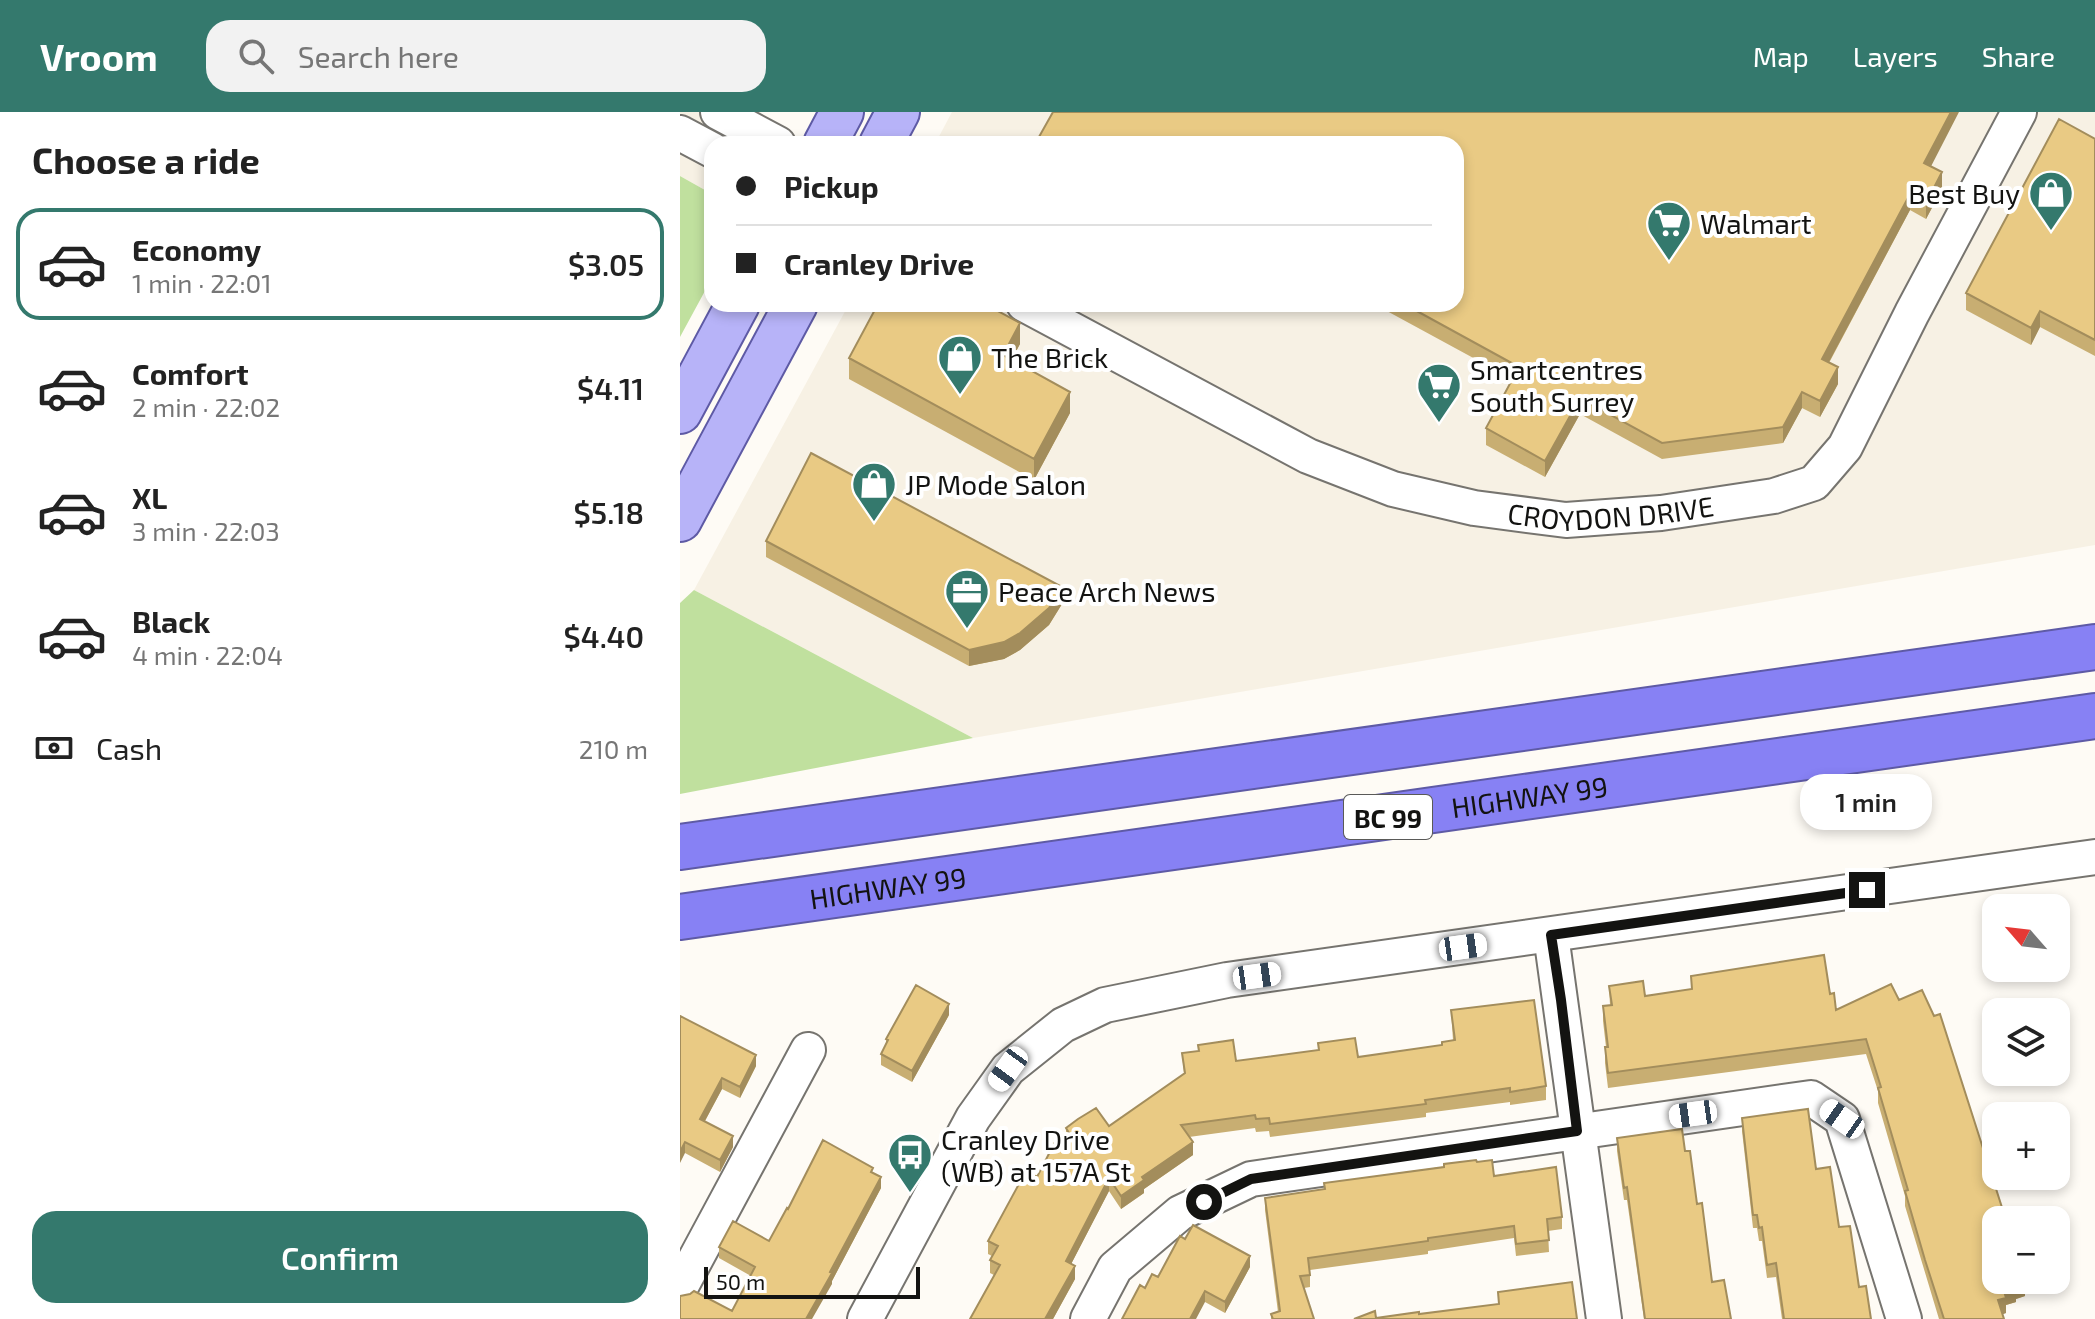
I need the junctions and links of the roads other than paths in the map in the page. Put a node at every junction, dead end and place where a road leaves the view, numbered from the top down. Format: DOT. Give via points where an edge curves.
graph roads {
  1 [pos="718,112"];
  2 [pos="842,112"];
  3 [pos="898,112"];
  4 [pos="2019,112"];
  5 [pos="680,133"];
  6 [pos="763,136"];
  7 [pos="829,136"];
  8 [pos="885,136"];
  9 [pos="704,146"];
  10 [pos="734,312"];
  11 [pos="792,312"];
  12 [pos="1039,312"];
  13 [pos="680,412"];
  14 [pos="680,520"];
  15 [pos="2095,647"];
  16 [pos="2095,716"];
  17 [pos="680,847"];
  18 [pos="2095,857"];
  19 [pos="680,917"];
  20 [pos="1551,935"];
  21 [pos="808,1050"];
  22 [pos="1577,1131"];
  23 [pos="680,1288"];
  24 [pos="865,1319"];
  25 [pos="1088,1319"];
  26 [pos="1604,1319"];
  27 [pos="1904,1319"];
  1 -- 6 [label="street"];
  2 -- 7 [label="main road"];
  3 -- 8 [label="main road"];
  4 -- 12 [label="street, CROYDON DRIVE" via="1845,447 1814,483 1774,496 1566,520 1474,508 1393,489 1308,456"];
  5 -- 9 [label="street"];
  10 -- 13 [label="main road"];
  11 -- 14 [label="main road"];
  15 -- 17 [label="highway, BC 99"];
  16 -- 19 [label="highway, HIGHWAY 99 / BC 99"];
  18 -- 20 [label="street"];
  20 -- 22 [label="street"];
  20 -- 24 [label="street" via="1227,980 1105,1005 1063,1025 1008,1069 973,1118"];
  21 -- 23 [label="street"];
  22 -- 25 [label="street" via="1251,1179 1180,1213 1115,1268"];
  22 -- 26 [label="street"];
  22 -- 27 [label="street" via="1811,1098 1842,1119"];
}
